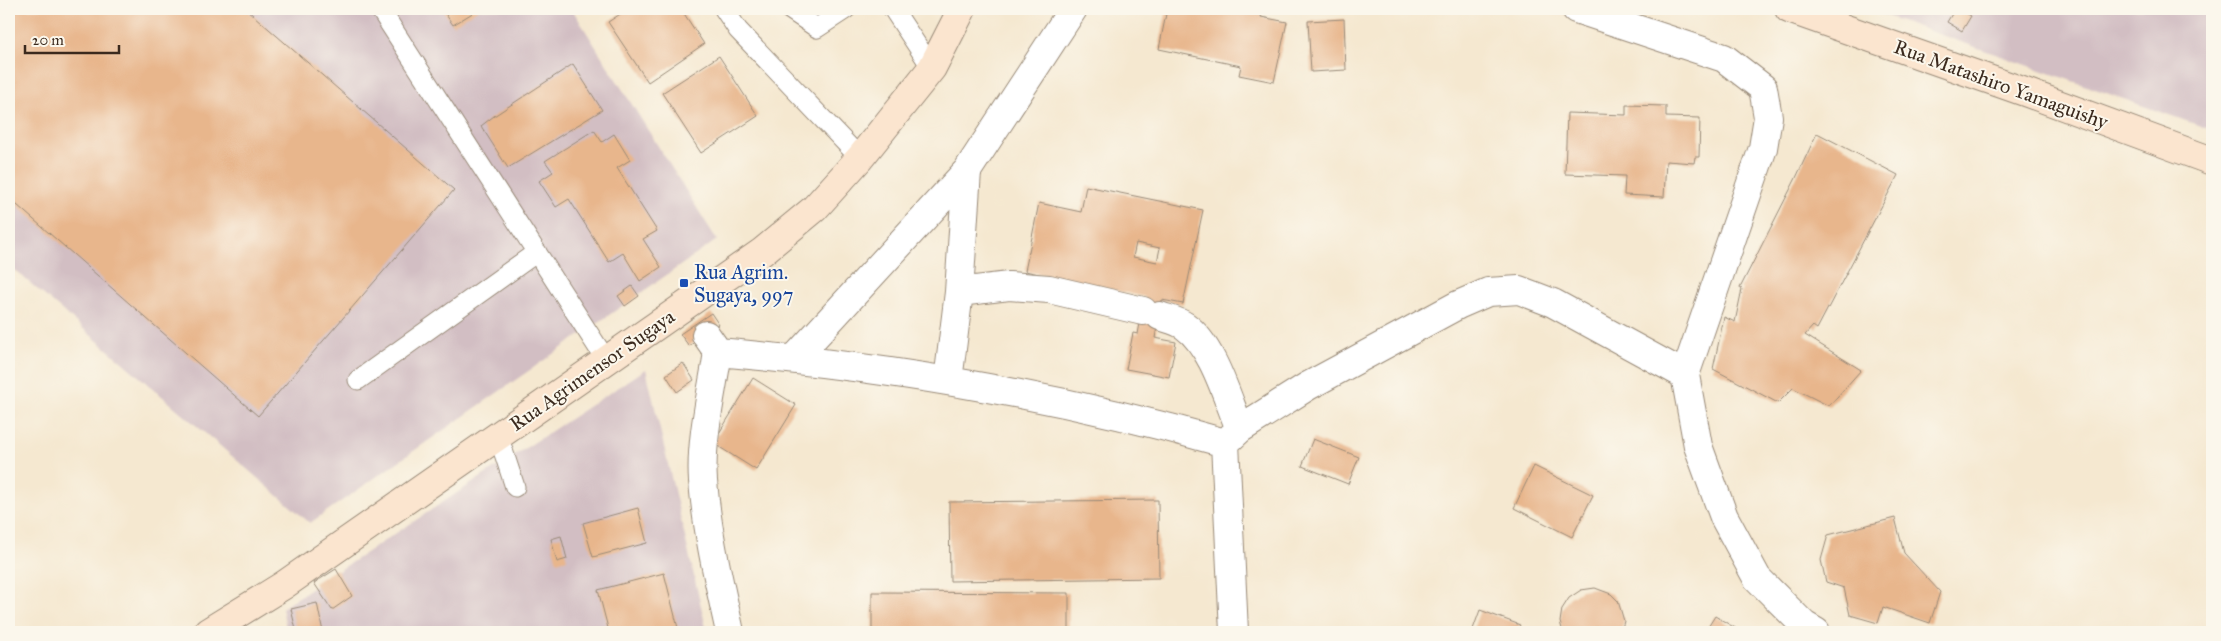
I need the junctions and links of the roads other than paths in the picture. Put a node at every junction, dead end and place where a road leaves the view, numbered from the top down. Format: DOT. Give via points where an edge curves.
graph roads {
  1 [pos="380,9"];
  2 [pos="724,9"];
  3 [pos="789,9"];
  4 [pos="846,9"];
  5 [pos="893,9"];
  6 [pos="962,9"];
  7 [pos="1073,9"];
  8 [pos="1576,9"];
  9 [pos="1789,9"];
  10 [pos="932,68"];
  11 [pos="860,158"];
  12 [pos="2212,161"];
  13 [pos="967,171"];
  14 [pos="537,252"];
  15 [pos="959,292"];
  16 [pos="701,329"];
  17 [pos="794,359"];
  18 [pos="606,360"];
  19 [pos="1685,375"];
  20 [pos="358,380"];
  21 [pos="948,381"];
  22 [pos="498,435"];
  23 [pos="1233,436"];
  24 [pos="514,487"];
  25 [pos="208,632"];
  26 [pos="730,632"];
  27 [pos="1234,632"];
  28 [pos="1816,632"];
  1 -- 14 [label="lane"];
  2 -- 11 [label="lane" via="738,30"];
  3 -- 4 [label="lane" via="817,28"];
  5 -- 10 [label="lane"];
  6 -- 10 [label="main road, Rua Agrimensor Sugaya"];
  7 -- 13 [label="street"];
  8 -- 19 [label="street" via="1724,58 1763,88 1768,117 1763,148"];
  9 -- 12 [label="main road, Rua Matashiro Yamaguishy"];
  10 -- 11 [label="main road, Rua Agrimensor Sugaya"];
  11 -- 16 [label="main road, Rua Agrimensor Sugaya" via="806,215 762,252"];
  13 -- 15 [label="street"];
  13 -- 17 [label="street"];
  14 -- 18 [label="lane"];
  14 -- 20 [label="lane"];
  15 -- 21 [label="street"];
  15 -- 23 [label="street" via="1009,286 1050,289 1183,324 1202,344 1213,364"];
  16 -- 17 [label="street"];
  16 -- 18 [label="main road, Rua Agrimensor Sugaya"];
  16 -- 26 [label="street" via="706,424 703,480 714,562"];
  17 -- 21 [label="street"];
  18 -- 22 [label="main road, Rua Agrimensor Sugaya"];
  19 -- 23 [label="street" via="1553,303 1518,290 1488,292 1308,386"];
  19 -- 28 [label="street" via="1698,446 1724,517 1757,578 1804,626"];
  21 -- 23 [label="street"];
  22 -- 24 [label="lane"];
  22 -- 25 [label="main road, Rua Agrimensor Sugaya" via="284,585"];
  23 -- 27 [label="street"];
}
